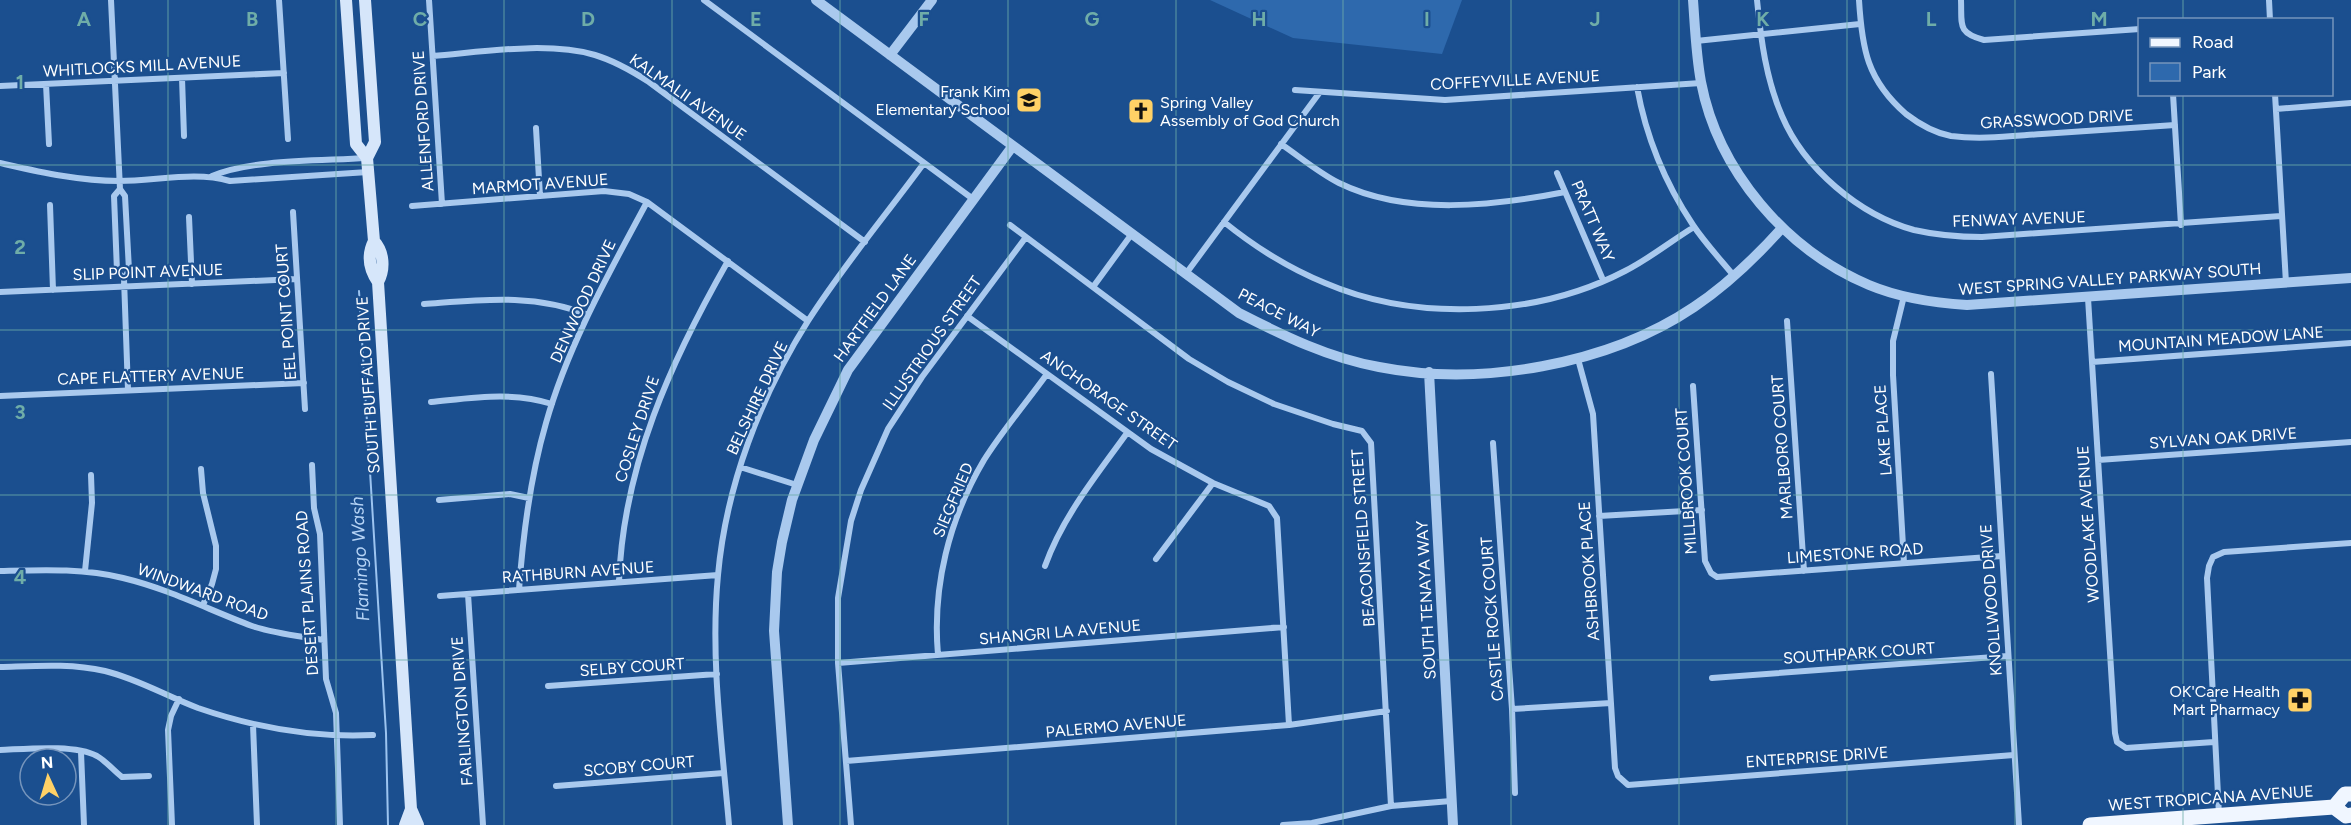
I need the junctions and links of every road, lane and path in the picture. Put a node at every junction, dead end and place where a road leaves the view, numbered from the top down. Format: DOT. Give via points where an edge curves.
graph roads {
  1 [pos="111,0"];
  2 [pos="279,0"];
  3 [pos="346,0"];
  4 [pos="364,0"];
  5 [pos="429,0"];
  6 [pos="704,0"];
  7 [pos="816,0"];
  8 [pos="932,0"];
  9 [pos="1693,0"];
  10 [pos="1757,0"];
  11 [pos="1859,0"];
  12 [pos="1961,0"];
  13 [pos="2269,0"];
  14 [pos="2270,18"];
  15 [pos="1860,24"];
  16 [pos="2138,29"];
  17 [pos="1761,34"];
  18 [pos="1696,41"];
  19 [pos="890,55"];
  20 [pos="433,56"];
  21 [pos="284,73"];
  22 [pos="182,78"];
  23 [pos="115,81"];
  24 [pos="1701,83"];
  25 [pos="46,84"];
  26 [pos="0,86"];
  27 [pos="1637,87"];
  28 [pos="1295,90"];
  29 [pos="1320,92"];
  30 [pos="2173,96"];
  31 [pos="2275,96"];
  32 [pos="2351,103"];
  33 [pos="2276,109"];
  34 [pos="2175,125"];
  35 [pos="536,128"];
  36 [pos="184,136"];
  37 [pos="288,139"];
  38 [pos="49,144"];
  39 [pos="1281,144"];
  40 [pos="1012,147"];
  41 [pos="367,158"];
  42 [pos="0,163"];
  43 [pos="924,163"];
  44 [pos="368,172"];
  45 [pos="1557,174"];
  46 [pos="212,176"];
  47 [pos="119,181"];
  48 [pos="120,189"];
  49 [pos="1565,192"];
  50 [pos="540,196"];
  51 [pos="974,199"];
  52 [pos="647,202"];
  53 [pos="442,204"];
  54 [pos="50,205"];
  55 [pos="412,206"];
  56 [pos="293,212"];
  57 [pos="2281,216"];
  58 [pos="189,217"];
  59 [pos="1224,222"];
  60 [pos="1010,225"];
  61 [pos="2181,225"];
  62 [pos="1694,227"];
  63 [pos="1782,228"];
  64 [pos="1131,235"];
  65 [pos="1026,237"];
  66 [pos="865,242"];
  67 [pos="728,261"];
  68 [pos="1185,275"];
  69 [pos="1734,276"];
  70 [pos="2351,278"];
  71 [pos="297,279"];
  72 [pos="1603,280"];
  73 [pos="124,283"];
  74 [pos="2286,283"];
  75 [pos="192,284"];
  76 [pos="1093,287"];
  77 [pos="53,290"];
  78 [pos="0,292"];
  79 [pos="1904,296"];
  80 [pos="2088,298"];
  81 [pos="423,304"];
  82 [pos="588,315"];
  83 [pos="967,316"];
  84 [pos="808,321"];
  85 [pos="1787,321"];
  86 [pos="2351,343"];
  87 [pos="1578,359"];
  88 [pos="2092,362"];
  89 [pos="1429,372"];
  90 [pos="1047,374"];
  91 [pos="1991,374"];
  92 [pos="304,383"];
  93 [pos="1693,386"];
  94 [pos="128,390"];
  95 [pos="0,396"];
  96 [pos="431,402"];
  97 [pos="552,404"];
  98 [pos="305,409"];
  99 [pos="1127,433"];
  100 [pos="2351,442"];
  101 [pos="1493,443"];
  102 [pos="2098,460"];
  103 [pos="312,465"];
  104 [pos="740,467"];
  105 [pos="201,469"];
  106 [pos="91,475"];
  107 [pos="1213,483"];
  108 [pos="797,485"];
  109 [pos="529,498"];
  110 [pos="439,500"];
  111 [pos="1702,510"];
  112 [pos="1599,516"];
  113 [pos="2351,543"];
  114 [pos="2002,556"];
  115 [pos="1156,559"];
  116 [pos="1904,563"];
  117 [pos="1045,566"];
  118 [pos="0,571"];
  119 [pos="1804,571"];
  120 [pos="84,572"];
  121 [pos="1711,573"];
  122 [pos="718,575"];
  123 [pos="619,582"];
  124 [pos="519,590"];
  125 [pos="468,594"];
  126 [pos="440,596"];
  127 [pos="203,605"];
  128 [pos="1284,627"];
  129 [pos="324,640"];
  130 [pos="938,655"];
  131 [pos="2008,656"];
  132 [pos="838,663"];
  133 [pos="0,667"];
  134 [pos="717,674"];
  135 [pos="1712,678"];
  136 [pos="549,686"];
  137 [pos="178,699"];
  138 [pos="1611,703"];
  139 [pos="1512,709"];
  140 [pos="1387,711"];
  141 [pos="254,725"];
  142 [pos="1290,725"];
  143 [pos="372,735"];
  144 [pos="337,736"];
  145 [pos="2214,742"];
  146 [pos="0,750"];
  147 [pos="81,752"];
  148 [pos="2014,755"];
  149 [pos="846,761"];
  150 [pos="724,773"];
  151 [pos="149,776"];
  152 [pos="1623,782"];
  153 [pos="556,786"];
  154 [pos="1515,793"];
  155 [pos="2351,794"];
  156 [pos="1451,801"];
  157 [pos="1391,806"];
  158 [pos="2334,807"];
  159 [pos="411,809"];
  160 [pos="2219,815"];
  161 [pos="2351,815"];
  162 [pos="84,825"];
  163 [pos="172,825"];
  164 [pos="257,825"];
  165 [pos="340,825"];
  166 [pos="405,825"];
  167 [pos="417,825"];
  168 [pos="483,825"];
  169 [pos="729,825"];
  170 [pos="788,825"];
  171 [pos="851,825"];
  172 [pos="1283,825"];
  173 [pos="1453,825"];
  174 [pos="2019,825"];
  175 [pos="2090,825"];
  1 -- 23 [label="street"];
  2 -- 21 [label="street"];
  3 -- 41 [label="main road, SOUTH BUFFALO DRIVE" via="356,144"];
  4 -- 41 [label="main road, SOUTH BUFFALO DRIVE" via="375,142"];
  5 -- 20 [label="street, ALLENFORD DRIVE"];
  6 -- 43 [label="street"];
  7 -- 19 [label="street, PEACE WAY"];
  8 -- 19 [label="street"];
  9 -- 18 [label="street, WEST SPRING VALLEY PARKWAY SOUTH"];
  10 -- 17 [label="street, FENWAY AVENUE"];
  11 -- 15 [label="street, GRASSWOOD DRIVE"];
  12 -- 16 [label="street" via="1965,32 1984,40"];
  13 -- 14 [label="street"];
  15 -- 17 [label="street"];
  15 -- 34 [label="street, GRASSWOOD DRIVE" via="1872,73 1888,99 1915,122 1949,135 1983,138"];
  17 -- 18 [label="street"];
  17 -- 61 [label="street, FENWAY AVENUE" via="1767,72 1793,138 1820,172 1858,204 1896,224 1973,237"];
  18 -- 24 [label="street, WEST SPRING VALLEY PARKWAY SOUTH"];
  19 -- 40 [label="street, PEACE WAY"];
  20 -- 53 [label="street, ALLENFORD DRIVE"];
  20 -- 66 [label="street, KALMALII AVENUE" via="553,48 605,58 649,82"];
  21 -- 22 [label="street, WHITLOCKS MILL AVENUE"];
  21 -- 37 [label="street"];
  22 -- 23 [label="street, WHITLOCKS MILL AVENUE"];
  22 -- 36 [label="street"];
  23 -- 25 [label="street, WHITLOCKS MILL AVENUE"];
  23 -- 47 [label="street"];
  24 -- 27 [label="street, COFFEYVILLE AVENUE"];
  24 -- 63 [label="street, WEST SPRING VALLEY PARKWAY SOUTH" via="1724,147 1761,206"];
  25 -- 26 [label="street, WHITLOCKS MILL AVENUE"];
  25 -- 38 [label="street"];
  27 -- 29 [label="street, COFFEYVILLE AVENUE" via="1445,100"];
  27 -- 62 [label="street" via="1654,152"];
  28 -- 29 [label="street, COFFEYVILLE AVENUE"];
  29 -- 39 [label="street"];
  30 -- 34 [label="street"];
  31 -- 33 [label="street"];
  32 -- 33 [label="street"];
  33 -- 57 [label="street"];
  34 -- 61 [label="street"];
  35 -- 50 [label="street"];
  39 -- 49 [label="street" via="1337,182 1362,193 1397,200 1471,205"];
  39 -- 59 [label="street"];
  40 -- 51 [label="street, HARTFIELD LANE"];
  40 -- 64 [label="street, PEACE WAY"];
  41 -- 44 [label="main road, SOUTH BUFFALO DRIVE"];
  41 -- 46 [label="street" via="249,166"];
  42 -- 47 [label="street" via="65,177"];
  43 -- 51 [label="street"];
  43 -- 66 [label="street, BELSHIRE DRIVE"];
  44 -- 46 [label="street" via="230,181"];
  44 -- 159 [label="main road, SOUTH BUFFALO DRIVE" via="374,241 369,250 372,273 378,282"];
  45 -- 49 [label="street, PRATT WAY"];
  46 -- 47 [label="street"];
  47 -- 48 [label="street"];
  48 -- 73 [label="street" via="125,196 129,270"];
  48 -- 73 [label="street" via="114,196 117,271"];
  49 -- 72 [label="street, PRATT WAY"];
  50 -- 52 [label="street, MARMOT AVENUE" via="613,191"];
  50 -- 53 [label="street, MARMOT AVENUE"];
  51 -- 108 [label="street, HARTFIELD LANE" via="848,370"];
  52 -- 67 [label="street, MARMOT AVENUE"];
  52 -- 82 [label="street, DENWOOD DRIVE"];
  53 -- 55 [label="street, MARMOT AVENUE"];
  54 -- 77 [label="street"];
  56 -- 71 [label="street, EEL POINT COURT"];
  57 -- 61 [label="street, FENWAY AVENUE"];
  57 -- 74 [label="street"];
  58 -- 75 [label="street"];
  59 -- 68 [label="street"];
  59 -- 72 [label="street" via="1287,266 1326,284 1405,305 1478,310 1567,294"];
  60 -- 65 [label="street, BEACONSFIELD STREET"];
  62 -- 69 [label="street"];
  62 -- 72 [label="street" via="1625,271"];
  63 -- 69 [label="street, PEACE WAY"];
  63 -- 79 [label="street, WEST SPRING VALLEY PARKWAY SOUTH" via="1833,266 1869,285"];
  64 -- 68 [label="street, PEACE WAY"];
  64 -- 76 [label="street"];
  65 -- 76 [label="street, BEACONSFIELD STREET"];
  65 -- 83 [label="street, ILLUSTRIOUS STREET"];
  66 -- 84 [label="street, BELSHIRE DRIVE"];
  67 -- 84 [label="street, MARMOT AVENUE"];
  67 -- 123 [label="street, COSLEY DRIVE" via="667,377 655,409 632,486 620,549"];
  68 -- 89 [label="street, PEACE WAY" via="1239,313 1296,342 1379,368"];
  69 -- 87 [label="street, PEACE WAY" via="1693,308 1638,337"];
  70 -- 74 [label="street, WEST SPRING VALLEY PARKWAY SOUTH"];
  71 -- 75 [label="street, SLIP POINT AVENUE"];
  71 -- 92 [label="street, EEL POINT COURT"];
  73 -- 75 [label="street, SLIP POINT AVENUE"];
  73 -- 77 [label="street, SLIP POINT AVENUE"];
  73 -- 94 [label="street"];
  74 -- 80 [label="street, WEST SPRING VALLEY PARKWAY SOUTH"];
  76 -- 140 [label="street, BEACONSFIELD STREET" via="1228,382 1274,404 1368,436"];
  77 -- 78 [label="street, SLIP POINT AVENUE"];
  79 -- 80 [label="street, WEST SPRING VALLEY PARKWAY SOUTH" via="1967,305"];
  79 -- 116 [label="street, LAKE PLACE" via="1893,341"];
  80 -- 88 [label="street, WOODLAKE AVENUE"];
  81 -- 82 [label="street" via="510,298 553,304"];
  82 -- 97 [label="street, DENWOOD DRIVE"];
  83 -- 90 [label="street, ANCHORAGE STREET"];
  83 -- 132 [label="street, ILLUSTRIOUS STREET" via="888,429 861,490 841,572"];
  84 -- 104 [label="street, BELSHIRE DRIVE" via="777,378"];
  85 -- 119 [label="street, MARLBORO COURT"];
  86 -- 88 [label="street, MOUNTAIN MEADOW LANE"];
  87 -- 89 [label="street, PEACE WAY" via="1508,372"];
  87 -- 112 [label="street, ASHBROOK PLACE" via="1593,414"];
  88 -- 102 [label="street, WOODLAKE AVENUE"];
  89 -- 156 [label="street, SOUTH TENAYA WAY"];
  90 -- 99 [label="street, ANCHORAGE STREET"];
  90 -- 130 [label="street, SIEGFRIED" via="973,479 948,540 937,596"];
  91 -- 114 [label="street, KNOLLWOOD DRIVE"];
  92 -- 94 [label="street, CAPE FLATTERY AVENUE"];
  92 -- 98 [label="street, EEL POINT COURT"];
  93 -- 111 [label="street, MILLBROOK COURT"];
  94 -- 95 [label="street, CAPE FLATTERY AVENUE"];
  96 -- 97 [label="street" via="509,395"];
  97 -- 109 [label="street, DENWOOD DRIVE"];
  99 -- 107 [label="street, ANCHORAGE STREET"];
  99 -- 117 [label="street" via="1072,509"];
  100 -- 102 [label="street, SYLVAN OAK DRIVE"];
  101 -- 139 [label="street, CASTLE ROCK COURT"];
  102 -- 145 [label="street, WOODLAKE AVENUE" via="2117,742 2126,748"];
  103 -- 129 [label="street, DESERT PLAINS ROAD" via="320,534"];
  104 -- 108 [label="street"];
  104 -- 122 [label="street, BELSHIRE DRIVE"];
  105 -- 127 [label="street" via="216,546 216,569"];
  106 -- 120 [label="street" via="92,503"];
  107 -- 115 [label="street"];
  107 -- 128 [label="street, ANCHORAGE STREET" via="1269,506 1274,512"];
  108 -- 170 [label="street, HARTFIELD LANE" via="777,572 774,631"];
  109 -- 110 [label="street" via="510,494"];
  109 -- 124 [label="street, DENWOOD DRIVE"];
  111 -- 112 [label="street"];
  111 -- 121 [label="street, MILLBROOK COURT" via="1705,561"];
  112 -- 138 [label="street, ASHBROOK PLACE"];
  113 -- 145 [label="street" via="2224,552 2213,557 2207,578"];
  114 -- 116 [label="street, LIMESTONE ROAD"];
  114 -- 131 [label="street, KNOLLWOOD DRIVE"];
  116 -- 119 [label="street, LIMESTONE ROAD"];
  118 -- 120 [label="street, WINDWARD ROAD"];
  119 -- 121 [label="street, LIMESTONE ROAD" via="1717,577"];
  120 -- 127 [label="street, WINDWARD ROAD" via="131,580"];
  122 -- 123 [label="street, RATHBURN AVENUE"];
  122 -- 134 [label="street, BELSHIRE DRIVE"];
  123 -- 124 [label="street, RATHBURN AVENUE"];
  124 -- 125 [label="street, RATHBURN AVENUE"];
  125 -- 126 [label="street, RATHBURN AVENUE"];
  125 -- 168 [label="street, FARLINGTON DRIVE"];
  127 -- 129 [label="street, WINDWARD ROAD" via="254,626"];
  128 -- 130 [label="street, SHANGRI LA AVENUE"];
  128 -- 142 [label="street, ANCHORAGE STREET"];
  129 -- 144 [label="street, DESERT PLAINS ROAD" via="326,679 336,713"];
  130 -- 132 [label="street, SHANGRI LA AVENUE"];
  131 -- 135 [label="street, SOUTHPARK COURT"];
  131 -- 148 [label="street, KNOLLWOOD DRIVE"];
  132 -- 149 [label="street, ILLUSTRIOUS STREET"];
  133 -- 137 [label="street" via="57,665 102,671 133,679"];
  134 -- 136 [label="street, SELBY COURT"];
  134 -- 150 [label="street, BELSHIRE DRIVE"];
  137 -- 141 [label="street"];
  137 -- 163 [label="street" via="168,730"];
  138 -- 139 [label="street"];
  138 -- 152 [label="street, ASHBROOK PLACE" via="1615,768"];
  139 -- 154 [label="street, CASTLE ROCK COURT"];
  140 -- 142 [label="street, PALERMO AVENUE"];
  140 -- 157 [label="street, BEACONSFIELD STREET"];
  141 -- 144 [label="street"];
  141 -- 164 [label="street"];
  142 -- 149 [label="street, PALERMO AVENUE"];
  143 -- 144 [label="street"];
  144 -- 165 [label="street, DESERT PLAINS ROAD"];
  145 -- 160 [label="street"];
  146 -- 147 [label="street" via="42,748"];
  147 -- 151 [label="street" via="98,756 122,777"];
  147 -- 162 [label="street"];
  148 -- 152 [label="street, ENTERPRISE DRIVE"];
  148 -- 174 [label="street, KNOLLWOOD DRIVE"];
  149 -- 171 [label="street, ILLUSTRIOUS STREET"];
  150 -- 153 [label="street, SCOBY COURT"];
  150 -- 169 [label="street, BELSHIRE DRIVE"];
  155 -- 158 [label="main road, WEST TROPICANA AVENUE" via="2345,794"];
  156 -- 157 [label="street"];
  156 -- 173 [label="street, SOUTH TENAYA WAY"];
  157 -- 172 [label="street" via="1312,823"];
  158 -- 160 [label="main road, WEST TROPICANA AVENUE"];
  158 -- 161 [label="main road, WEST TROPICANA AVENUE" via="2346,816"];
  159 -- 166 [label="main road, SOUTH BUFFALO DRIVE"];
  159 -- 167 [label="main road, SOUTH BUFFALO DRIVE"];
  160 -- 175 [label="main road, WEST TROPICANA AVENUE"];
}
